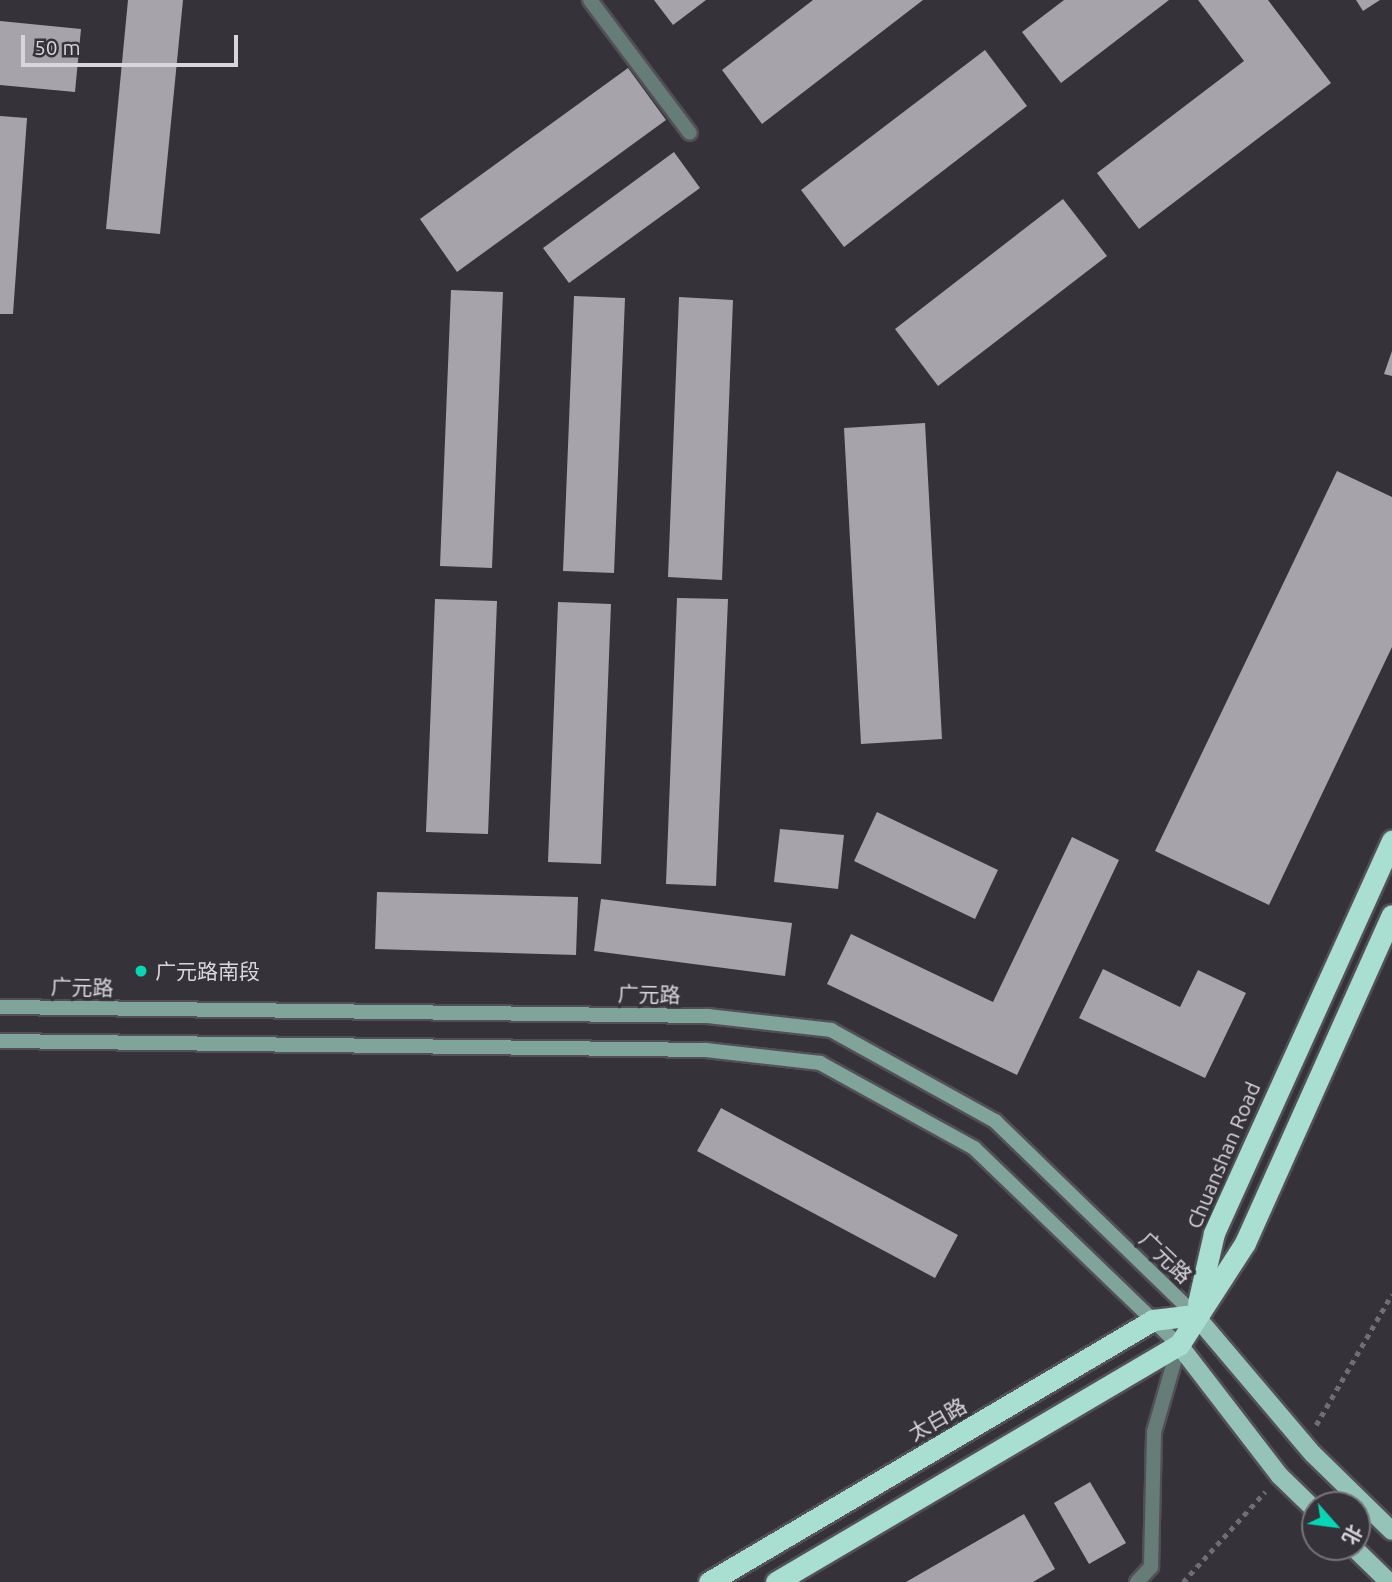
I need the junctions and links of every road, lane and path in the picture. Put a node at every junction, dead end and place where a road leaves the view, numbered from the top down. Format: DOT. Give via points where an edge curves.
graph roads {
  1 [pos="590,0"];
  2 [pos="690,132"];
  3 [pos="1392,841"];
  4 [pos="1392,915"];
  5 [pos="0,1007"];
  6 [pos="0,1041"];
  7 [pos="1392,1294"];
  8 [pos="1195,1315"];
  9 [pos="1153,1320"];
  10 [pos="1179,1345"];
  11 [pos="1309,1449"];
  12 [pos="1280,1476"];
  13 [pos="1301,1496"];
  14 [pos="1392,1531"];
  15 [pos="1367,1561"];
  16 [pos="709,1582"];
  17 [pos="776,1582"];
  18 [pos="1137,1582"];
  19 [pos="1183,1582"];
  20 [pos="1389,1582"];
  1 -- 2 [label="street"];
  3 -- 8 [label="highway, Chuanshan Road" via="1214,1233"];
  4 -- 8 [label="highway" via="1245,1243"];
  5 -- 8 [label="main road, 广元路" via="708,1016 831,1030 995,1121"];
  6 -- 9 [label="main road" via="706,1050 820,1063 974,1149"];
  7 -- 11 [label="path"];
  8 -- 9 [label="highway, 太白路"];
  8 -- 10 [label="highway"];
  8 -- 11 [label="main road"];
  9 -- 10 [label="main road"];
  9 -- 16 [label="highway, 太白路"];
  10 -- 12 [label="main road"];
  10 -- 17 [label="highway"];
  10 -- 18 [label="street" via="1154,1432 1151,1567"];
  11 -- 14 [label="main road"];
  12 -- 13 [label="main road"];
  12 -- 19 [label="path"];
  15 -- 20 [label="main road"];
}
